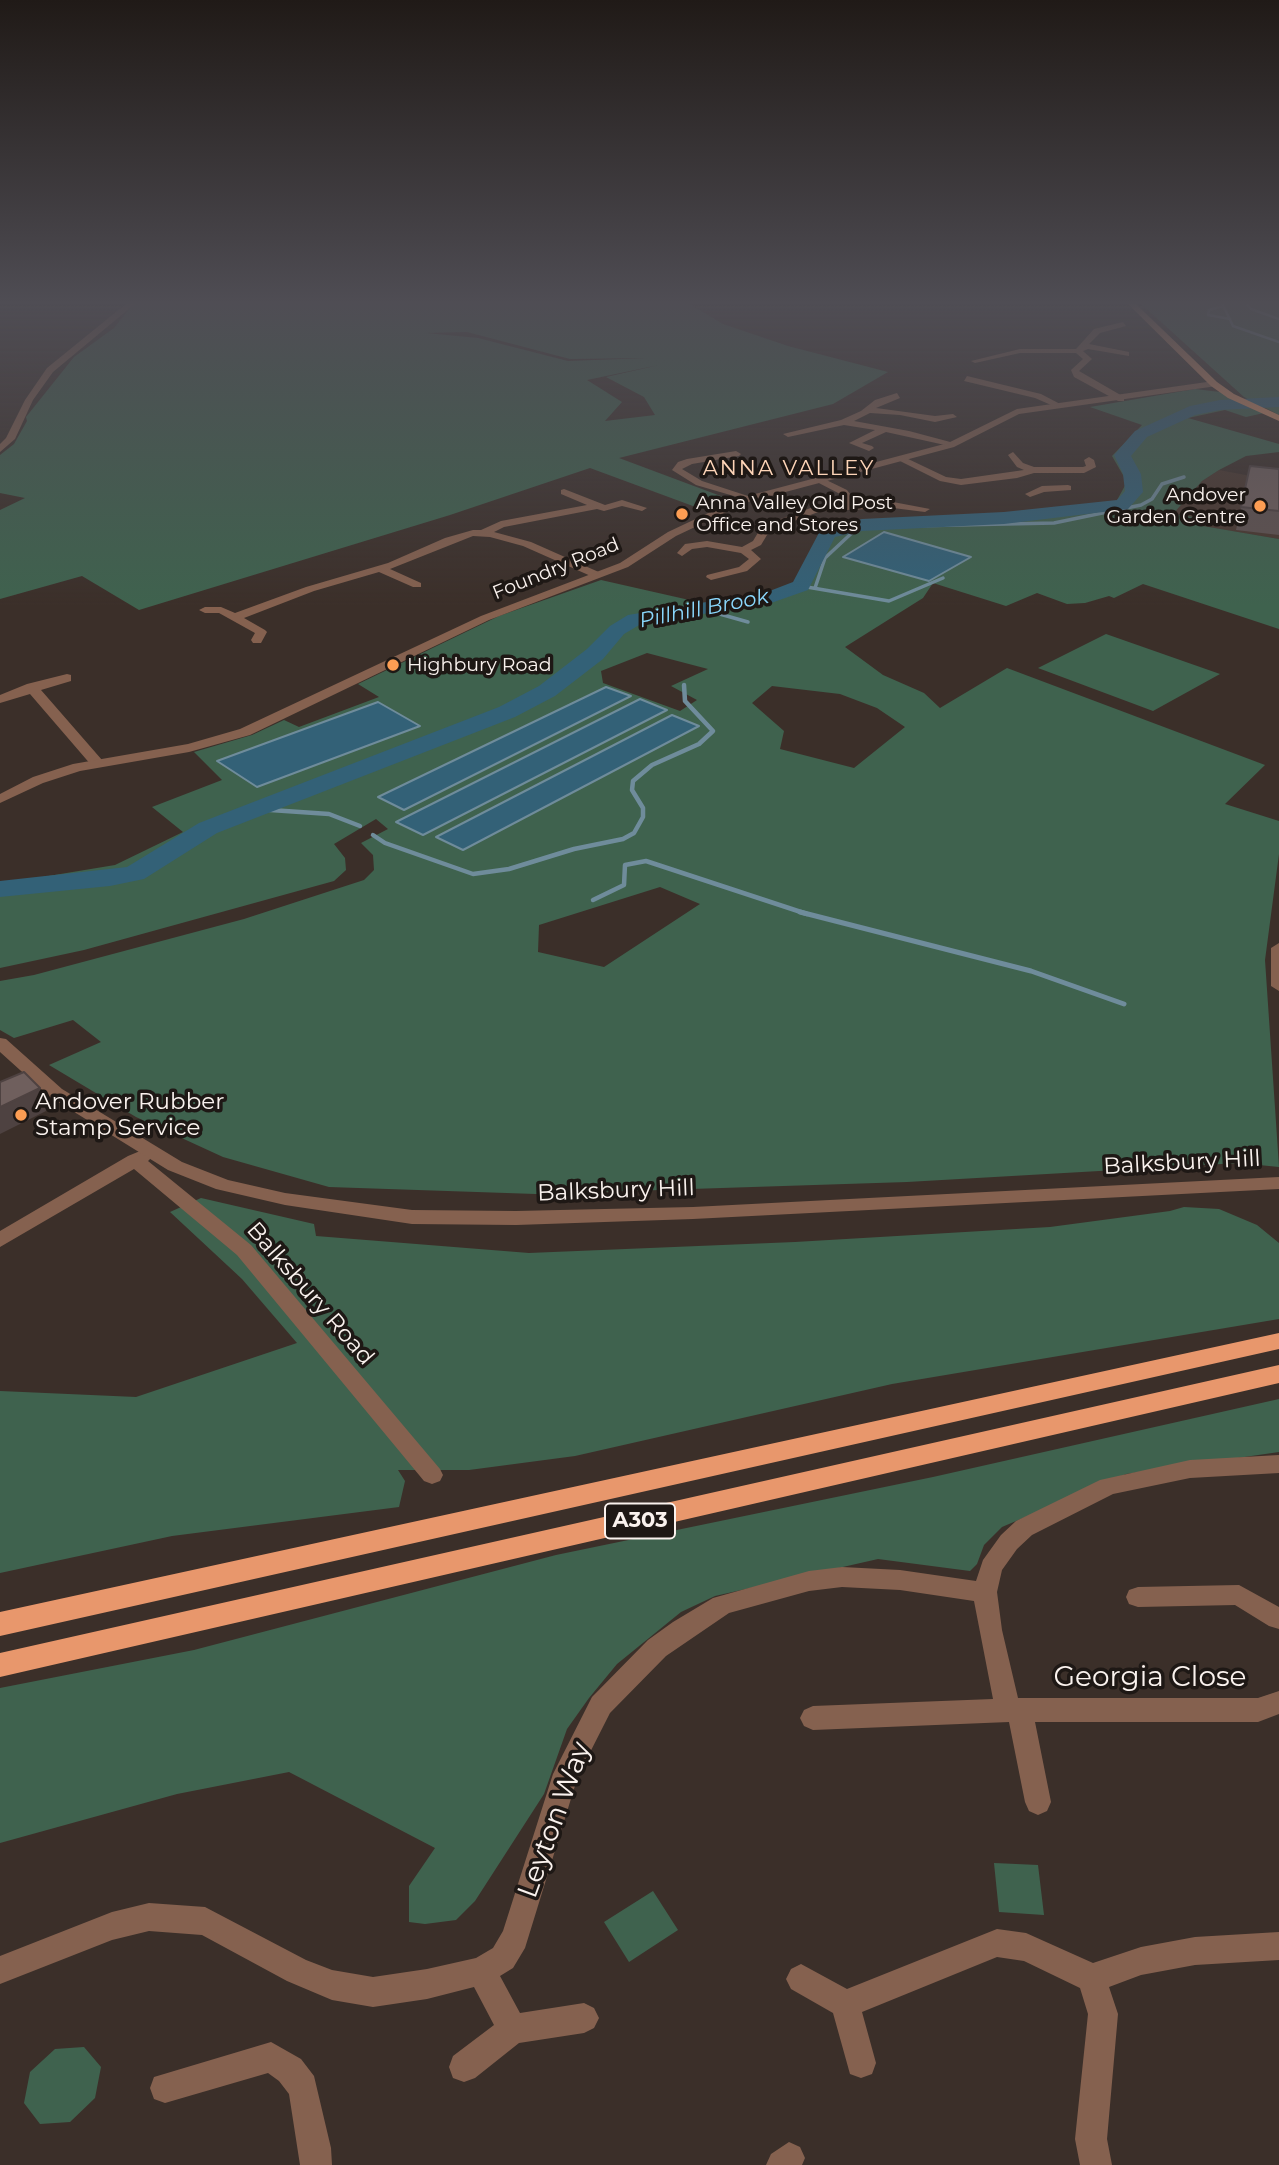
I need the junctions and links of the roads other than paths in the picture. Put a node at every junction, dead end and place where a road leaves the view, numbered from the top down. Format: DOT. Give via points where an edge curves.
graph roads {
  1 [pos="28,404"];
  2 [pos="875,404"];
  3 [pos="1068,404"];
  4 [pos="1248,404"];
  5 [pos="1058,405"];
  6 [pos="870,411"];
  7 [pos="956,416"];
  8 [pos="1279,418"];
  9 [pos="844,422"];
  10 [pos="883,430"];
  11 [pos="789,431"];
  12 [pos="951,445"];
  13 [pos="869,448"];
  14 [pos="0,449"];
  15 [pos="736,454"];
  16 [pos="1000,455"];
  17 [pos="901,458"];
  18 [pos="1103,468"];
  19 [pos="1033,470"];
  20 [pos="1017,475"];
  21 [pos="818,479"];
  22 [pos="1068,488"];
  23 [pos="1042,489"];
  24 [pos="564,492"];
  25 [pos="1030,494"];
  26 [pos="747,499"];
  27 [pos="853,505"];
  28 [pos="597,506"];
  29 [pos="642,508"];
  30 [pos="925,509"];
  31 [pos="484,533"];
  32 [pos="687,547"];
  33 [pos="744,550"];
  34 [pos="380,569"];
  35 [pos="732,573"];
  36 [pos="597,575"];
  37 [pos="711,577"];
  38 [pos="742,579"];
  39 [pos="406,583"];
  40 [pos="205,610"];
  41 [pos="235,617"];
  42 [pos="257,640"];
  43 [pos="67,678"];
  44 [pos="32,689"];
  45 [pos="0,699"];
  46 [pos="97,763"];
  47 [pos="0,799"];
  48 [pos="1279,948"];
  49 [pos="1279,986"];
  50 [pos="0,1043"];
  51 [pos="143,1156"];
  52 [pos="1279,1183"];
  53 [pos="0,1240"];
  54 [pos="1279,1341"];
  55 [pos="1279,1374"];
  56 [pos="1279,1464"];
  57 [pos="432,1475"];
  58 [pos="985,1592"];
  59 [pos="1138,1597"];
  60 [pos="1279,1621"];
  61 [pos="0,1624"];
  62 [pos="0,1665"];
  63 [pos="1279,1702"];
  64 [pos="1014,1710"];
  65 [pos="813,1718"];
  66 [pos="1038,1802"];
  67 [pos="1279,1946"];
  68 [pos="0,1970"];
  69 [pos="481,1971"];
  70 [pos="1092,1978"];
  71 [pos="801,1979"];
  72 [pos="845,2004"];
  73 [pos="584,2018"];
  74 [pos="513,2029"];
  75 [pos="861,2063"];
  76 [pos="464,2067"];
  77 [pos="165,2088"];
  78 [pos="316,2165"];
  79 [pos="1096,2165"];
  1 -- 14 [label="street"];
  2 -- 6 [label="street"];
  3 -- 5 [label="street, Foundry Road"];
  4 -- 8 [label="main road"];
  5 -- 12 [label="street, Foundry Road" via="1007,415"];
  6 -- 7 [label="street" via="936,419"];
  6 -- 9 [label="street"];
  9 -- 10 [label="street"];
  9 -- 11 [label="street"];
  10 -- 12 [label="street"];
  10 -- 13 [label="street" via="849,444"];
  12 -- 17 [label="street, Foundry Road"];
  15 -- 26 [label="street" via="686,462 677,470 699,483"];
  16 -- 19 [label="street" via="1016,453 1020,465"];
  17 -- 20 [label="street" via="954,481"];
  17 -- 21 [label="street, Foundry Road"];
  18 -- 19 [label="street" via="1090,463 1074,471"];
  19 -- 20 [label="street"];
  20 -- 23 [label="street"];
  21 -- 26 [label="street, Foundry Road"];
  21 -- 27 [label="street" via="844,492"];
  22 -- 23 [label="street"];
  23 -- 25 [label="street"];
  24 -- 28 [label="street"];
  26 -- 36 [label="street, Foundry Road"];
  27 -- 30 [label="street" via="914,503"];
  27 -- 33 [label="street" via="812,510 766,528 757,543"];
  28 -- 29 [label="street" via="622,503"];
  28 -- 31 [label="street" via="501,524"];
  31 -- 34 [label="street" via="457,537"];
  31 -- 36 [label="street" via="536,547"];
  32 -- 33 [label="street" via="716,545"];
  33 -- 35 [label="street" via="755,561"];
  34 -- 39 [label="street"];
  34 -- 41 [label="street"];
  35 -- 37 [label="street"];
  35 -- 38 [label="street"];
  36 -- 46 [label="street, Foundry Road" via="485,618 246,732 189,748"];
  40 -- 41 [label="street" via="221,610"];
  41 -- 42 [label="street" via="261,632"];
  43 -- 44 [label="street"];
  44 -- 45 [label="street"];
  44 -- 46 [label="street"];
  46 -- 47 [label="street, Foundry Road" via="51,775"];
  48 -- 49 [label="street"];
  50 -- 51 [label="street, Balksbury Hill" via="56,1093"];
  51 -- 52 [label="street, Balksbury Hill" via="223,1185 412,1217 655,1215"];
  51 -- 53 [label="street"];
  51 -- 57 [label="street, Balksbury Road" via="244,1250"];
  54 -- 61 [label="highway, A303"];
  55 -- 62 [label="highway, A303"];
  56 -- 58 [label="street" via="1190,1469 1108,1486 1024,1528 991,1567"];
  58 -- 64 [label="street" via="990,1630"];
  58 -- 69 [label="street, Leyton Way" via="900,1580 842,1577 809,1581 722,1605 657,1648 601,1705 590,1725 566,1774 515,1938 503,1958"];
  59 -- 60 [label="street" via="1239,1595"];
  63 -- 64 [label="street, Georgia Close" via="1258,1710"];
  64 -- 65 [label="street, Georgia Close"];
  64 -- 66 [label="street"];
  67 -- 70 [label="street" via="1195,1951 1142,1961"];
  68 -- 69 [label="street, Leyton Way" via="112,1926 149,1917 205,1921 297,1972 332,1985 373,1992"];
  69 -- 74 [label="street"];
  70 -- 72 [label="street" via="1026,1947 997,1943"];
  70 -- 79 [label="street" via="1102,2014 1091,2139"];
  71 -- 72 [label="street"];
  72 -- 75 [label="street"];
  73 -- 74 [label="street"];
  74 -- 76 [label="street"];
  77 -- 78 [label="street" via="271,2057 290,2070 303,2087"];
}
